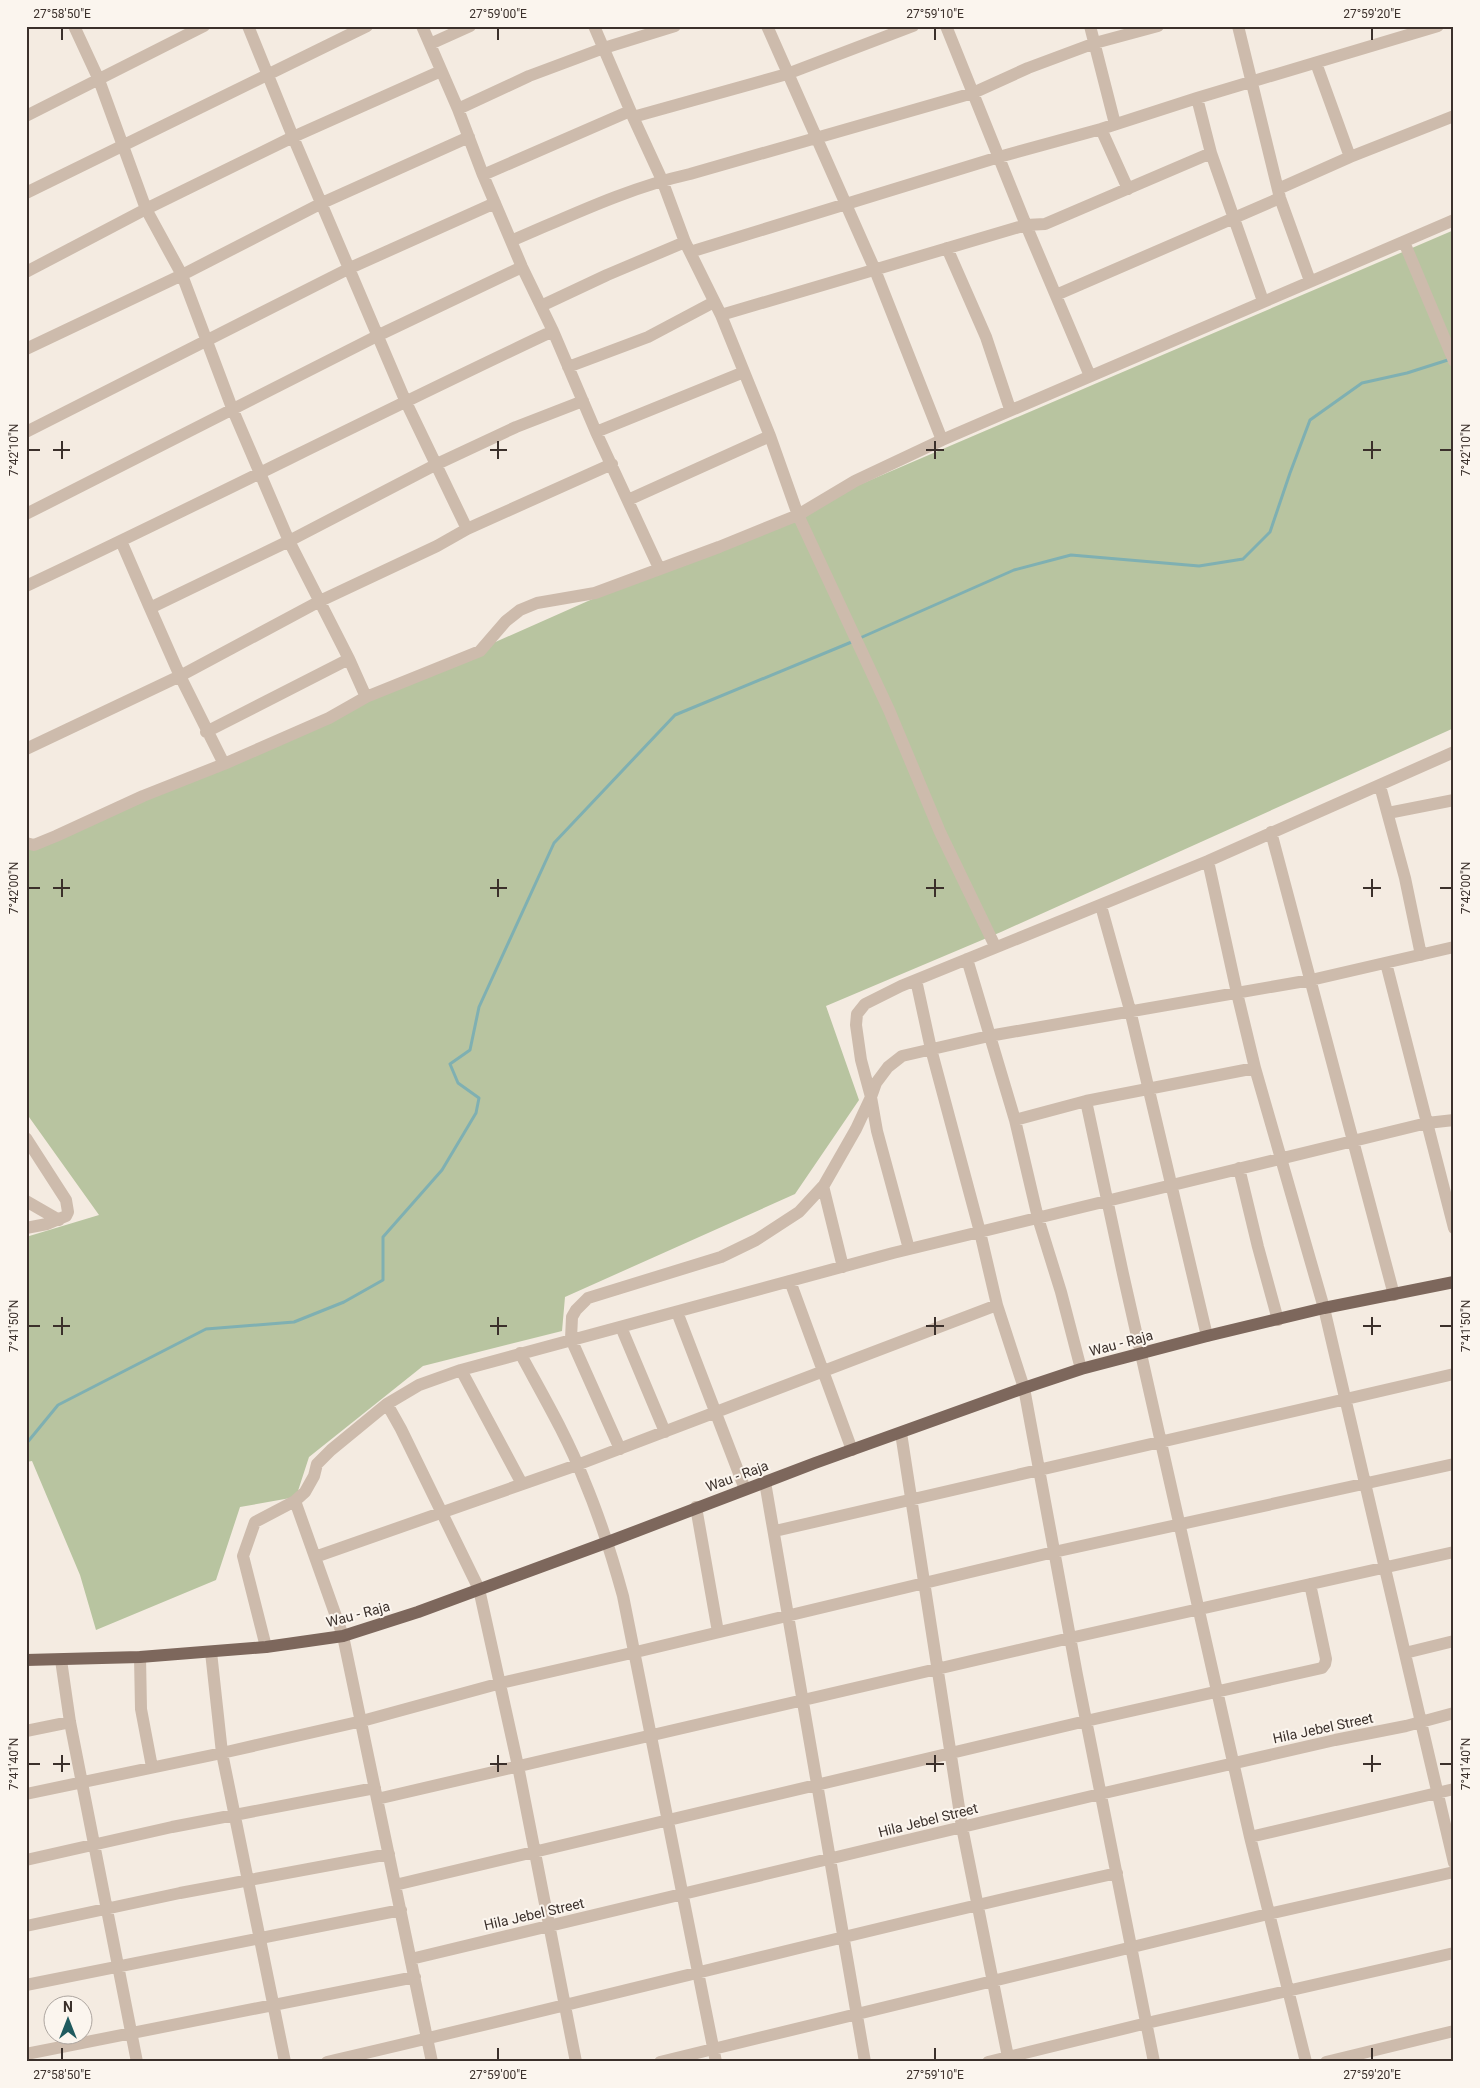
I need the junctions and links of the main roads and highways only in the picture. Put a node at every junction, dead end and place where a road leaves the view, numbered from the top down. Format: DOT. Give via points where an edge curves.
graph roads {
  1 [pos="1454,1282"];
  2 [pos="26,1660"];
  1 -- 2 [label="main road, Wau - Raja" via="1324,1308 1081,1369 696,1507 480,1590 343,1636 211,1652"];
}
